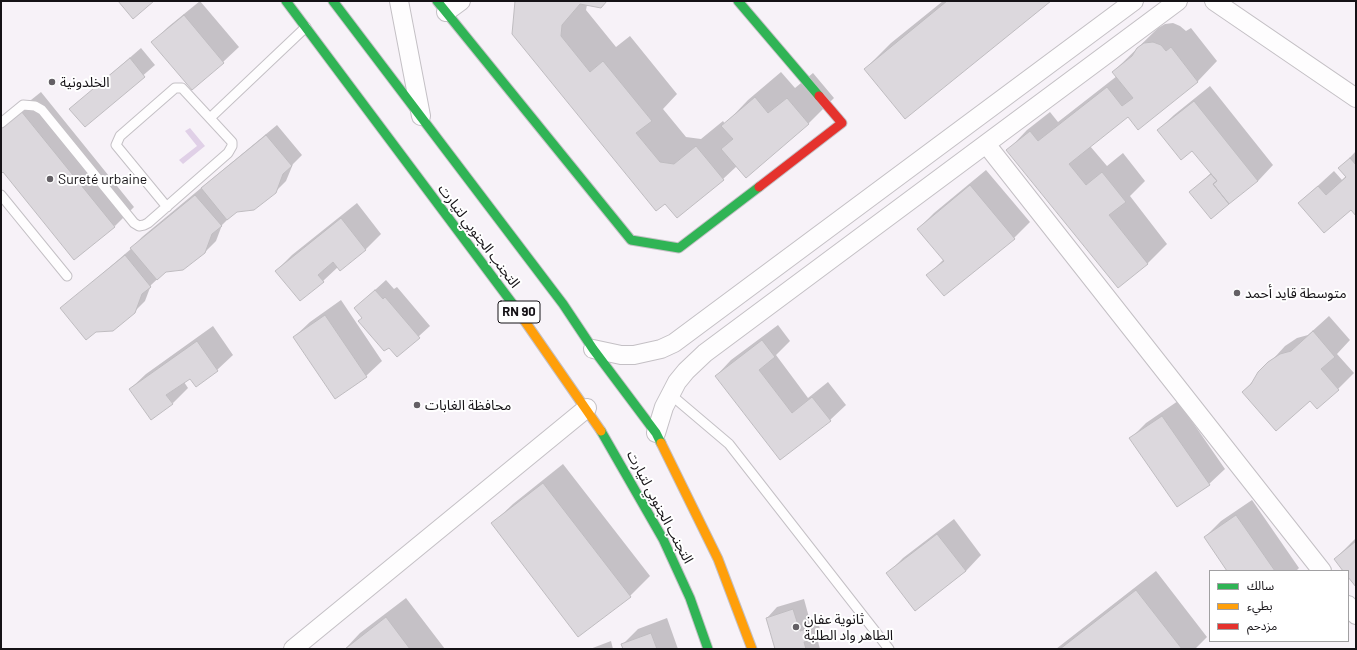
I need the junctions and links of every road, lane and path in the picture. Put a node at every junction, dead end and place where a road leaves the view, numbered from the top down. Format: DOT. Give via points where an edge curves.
graph roads {
  1 [pos="286,1"];
  2 [pos="334,1"];
  3 [pos="399,1"];
  4 [pos="460,1"];
  5 [pos="738,1"];
  6 [pos="1134,1"];
  7 [pos="1178,1"];
  8 [pos="1214,1"];
  9 [pos="441,6"];
  10 [pos="306,28"];
  11 [pos="1356,98"];
  12 [pos="421,116"];
  13 [pos="210,118"];
  14 [pos="1,123"];
  15 [pos="986,144"];
  16 [pos="1,195"];
  17 [pos="167,207"];
  18 [pos="67,276"];
  19 [pos="593,349"];
  20 [pos="670,394"];
  21 [pos="587,408"];
  22 [pos="656,433"];
  23 [pos="1321,570"];
  24 [pos="1349,606"];
  25 [pos="1356,615"];
  26 [pos="293,649"];
  27 [pos="708,649"];
  28 [pos="752,649"];
  29 [pos="889,649"];
  1 -- 10 [label="main road, التجنب الجنوبي لتيارت / RN 90"];
  2 -- 12 [label="main road, التجنب الجنوبي لتيارت / RN 90"];
  3 -- 12 [label="street"];
  4 -- 9 [label="street"];
  5 -- 9 [label="main road" via="842,123 678,248 631,240"];
  6 -- 19 [label="street" via="674,343 661,349 634,355 620,355"];
  7 -- 15 [label="street"];
  8 -- 11 [label="street"];
  10 -- 13 [label="lane"];
  10 -- 21 [label="main road, التجنب الجنوبي لتيارت / RN 90" via="493,276"];
  12 -- 19 [label="main road, التجنب الجنوبي لتيارت / RN 90" via="564,304"];
  13 -- 17 [label="lane" via="232,142 231,150"];
  13 -- 17 [label="lane" via="186,90 174,88 117,140 118,149"];
  14 -- 17 [label="lane" via="23,105 35,106 42,110 134,223 144,225"];
  15 -- 20 [label="street" via="705,353 686,372"];
  15 -- 23 [label="street"];
  16 -- 18 [label="lane"];
  19 -- 22 [label="main road, التجنب الجنوبي لتيارت / RN 90"];
  20 -- 22 [label="street"];
  20 -- 29 [label="lane" via="730,444"];
  21 -- 26 [label="street"];
  21 -- 27 [label="main road, التجنب الجنوبي لتيارت / RN 90" via="663,539 690,598"];
  22 -- 28 [label="main road, التجنب الجنوبي لتيارت / RN 90" via="718,559"];
  24 -- 25 [label="street"];
}
